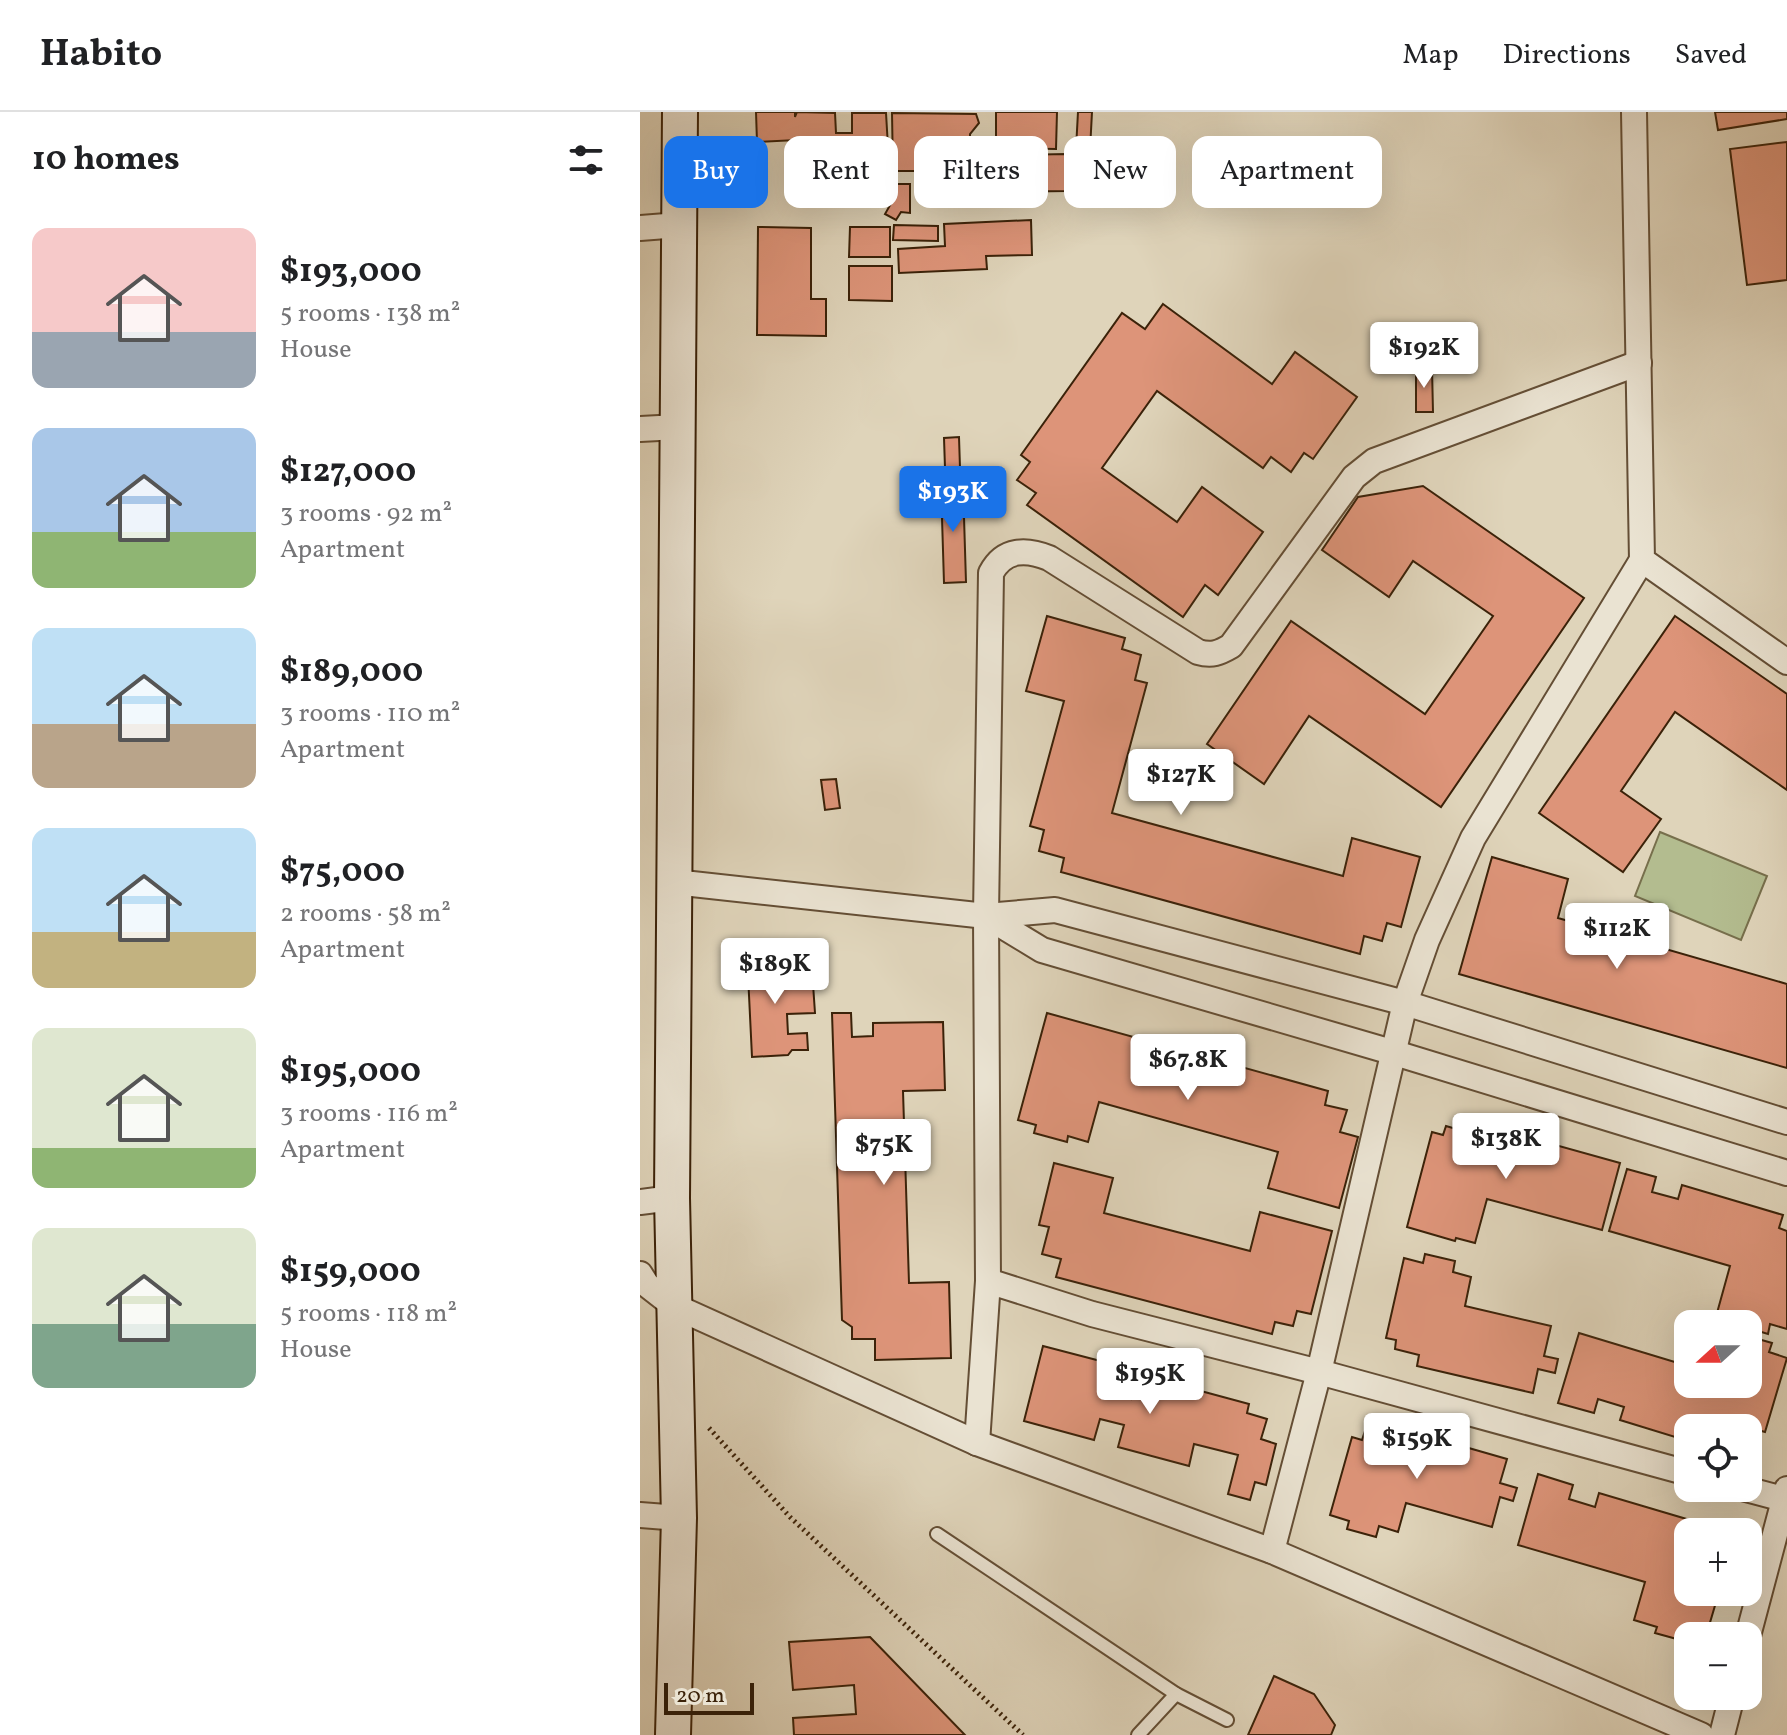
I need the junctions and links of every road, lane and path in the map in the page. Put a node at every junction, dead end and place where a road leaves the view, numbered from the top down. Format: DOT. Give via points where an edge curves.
graph roads {
  1 [pos="680,112"];
  2 [pos="1634,112"];
  3 [pos="679,225"];
  4 [pos="640,228"];
  5 [pos="1639,363"];
  6 [pos="678,427"];
  7 [pos="640,429"];
  8 [pos="1642,560"];
  9 [pos="1787,662"];
  10 [pos="674,882"];
  11 [pos="986,916"];
  12 [pos="1405,1003"];
  13 [pos="1395,1053"];
  14 [pos="1787,1122"];
  15 [pos="1787,1173"];
  16 [pos="656,1200"];
  17 [pos="988,1281"];
  18 [pos="642,1282"];
  19 [pos="674,1306"];
  20 [pos="1319,1372"];
  21 [pos="676,1391"];
  22 [pos="977,1443"];
  23 [pos="1674,1469"];
  24 [pos="1762,1492"];
  25 [pos="1786,1496"];
  26 [pos="640,1515"];
  27 [pos="679,1518"];
  28 [pos="937,1534"];
  29 [pos="1272,1551"];
  30 [pos="1752,1622"];
  31 [pos="1176,1694"];
  32 [pos="1728,1710"];
  33 [pos="1227,1720"];
  34 [pos="673,1735"];
  35 [pos="1023,1735"];
  36 [pos="1138,1735"];
  37 [pos="1701,1735"];
  38 [pos="1722,1735"];
  1 -- 3 [label="street"];
  2 -- 5 [label="street"];
  3 -- 4 [label="street"];
  3 -- 6 [label="street"];
  5 -- 8 [label="street"];
  5 -- 11 [label="street" via="1374,461 1354,477 1231,646 1220,653 1198,652 1049,558 1020,551 995,565"];
  6 -- 7 [label="street"];
  6 -- 10 [label="street"];
  8 -- 9 [label="street"];
  8 -- 12 [label="street" via="1473,838"];
  10 -- 11 [label="street"];
  10 -- 16 [label="street"];
  11 -- 12 [label="street" via="1055,910"];
  11 -- 13 [label="street" via="1042,950"];
  11 -- 17 [label="street"];
  12 -- 13 [label="street"];
  12 -- 14 [label="street"];
  13 -- 15 [label="street"];
  13 -- 20 [label="street"];
  16 -- 19 [label="street"];
  17 -- 20 [label="street" via="1092,1314"];
  17 -- 22 [label="street"];
  18 -- 19 [label="street"];
  19 -- 21 [label="street"];
  19 -- 22 [label="street"];
  20 -- 23 [label="street"];
  20 -- 29 [label="street"];
  21 -- 27 [label="street"];
  21 -- 35 [label="path" via="790,1517"];
  22 -- 29 [label="street"];
  24 -- 25 [label="street"];
  25 -- 30 [label="street"];
  26 -- 27 [label="street"];
  27 -- 34 [label="street"];
  28 -- 31 [label="lane"];
  29 -- 37 [label="street"];
  31 -- 33 [label="lane"];
  31 -- 36 [label="lane"];
  32 -- 38 [label="street"];
}
